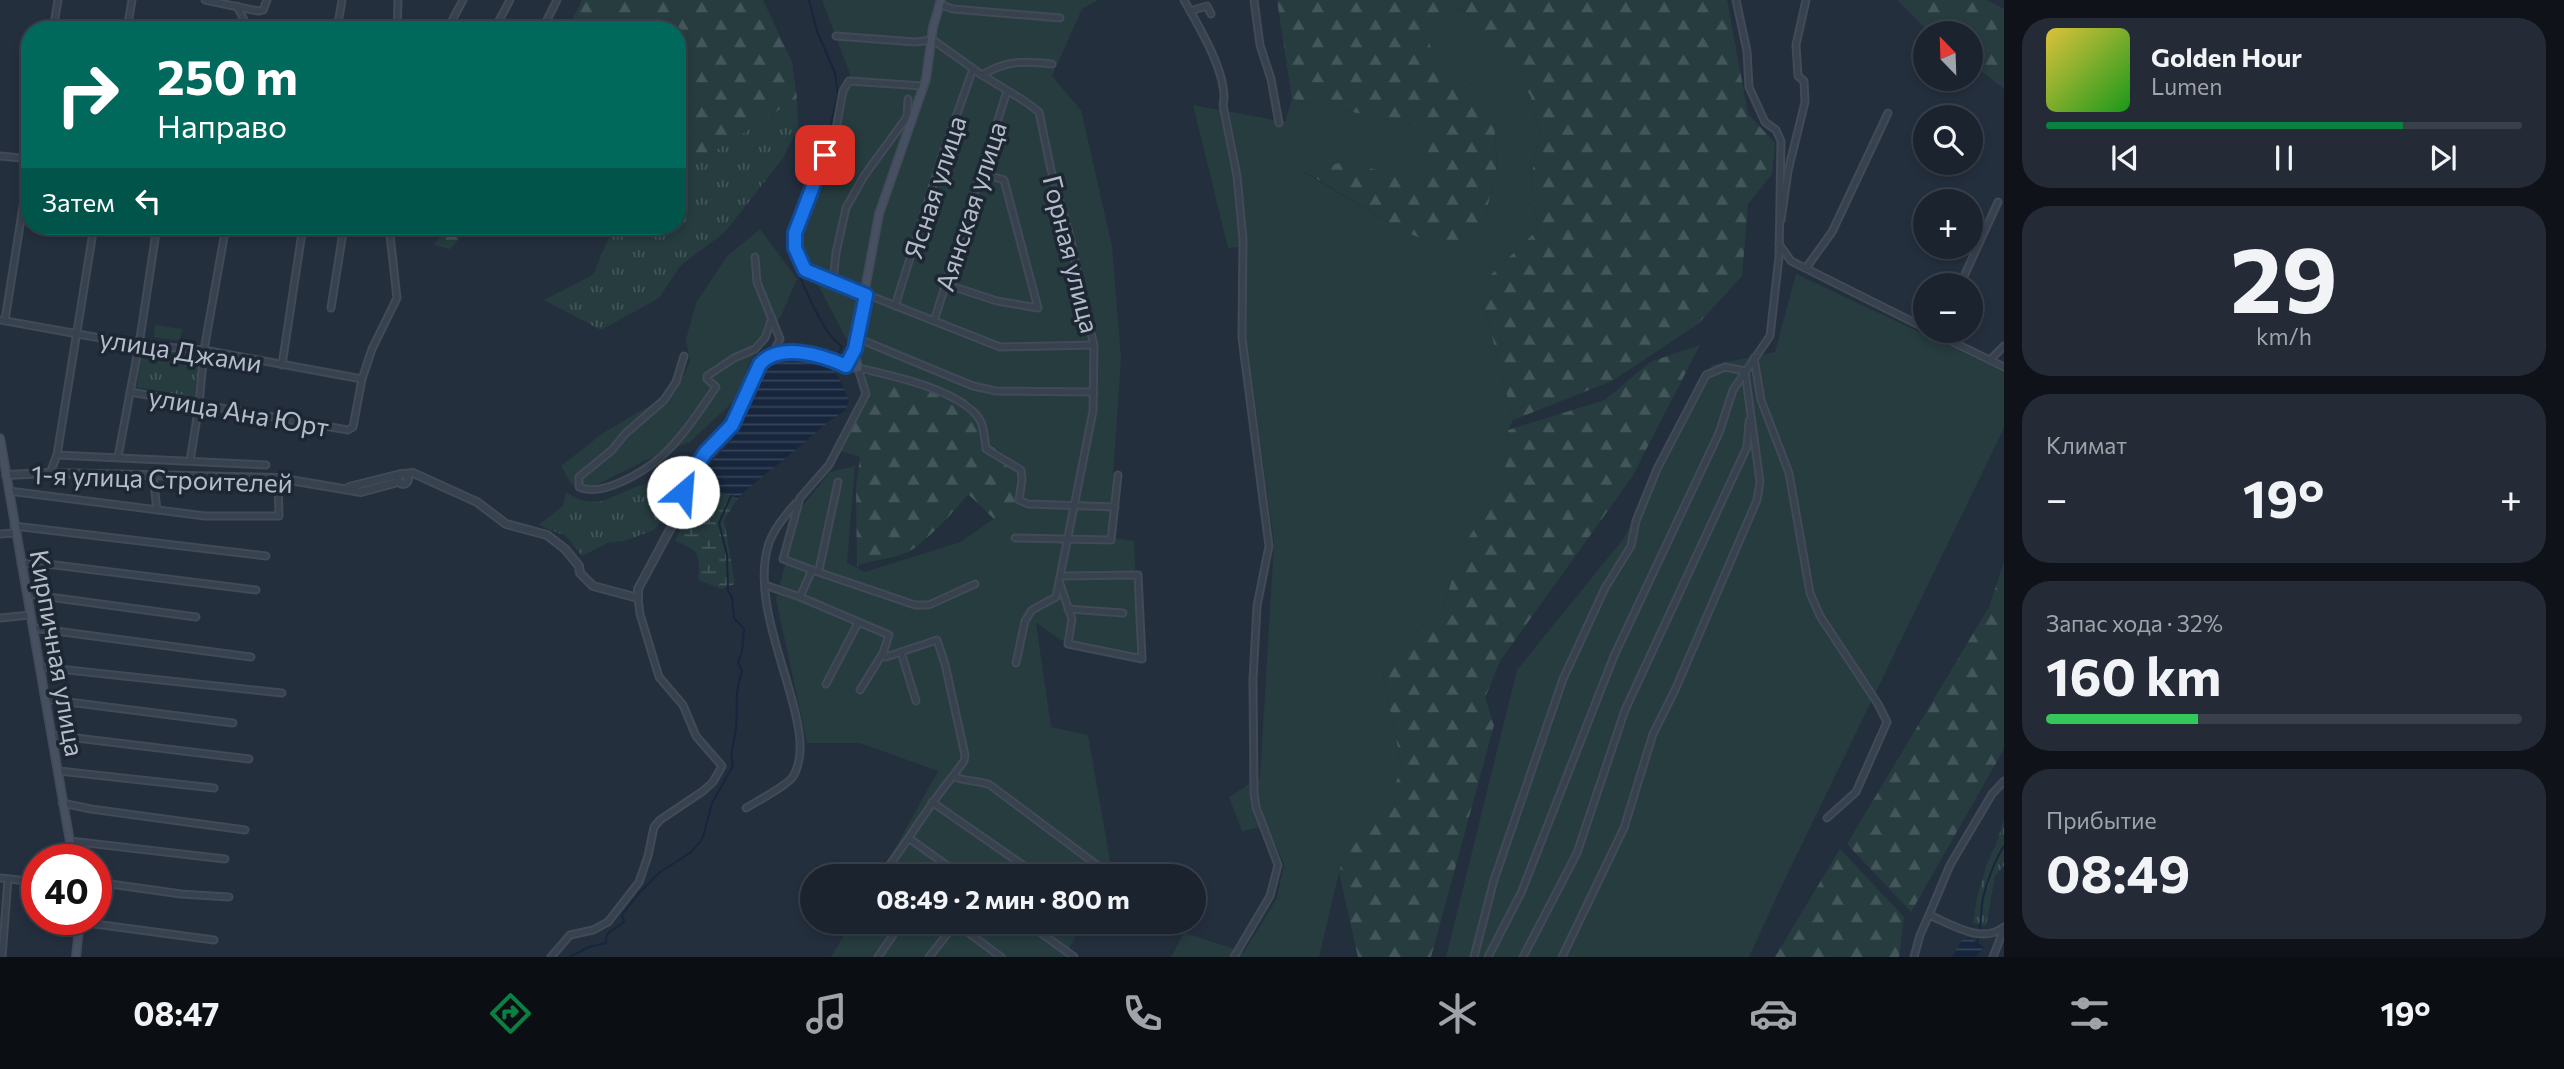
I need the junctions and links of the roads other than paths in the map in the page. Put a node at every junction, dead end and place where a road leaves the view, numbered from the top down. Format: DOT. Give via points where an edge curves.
graph roads {
  1 [pos="58,0"];
  2 [pos="132,0"];
  3 [pos="205,0"];
  4 [pos="267,0"];
  5 [pos="342,0"];
  6 [pos="398,0"];
  7 [pos="463,0"];
  8 [pos="510,0"];
  9 [pos="557,0"];
  10 [pos="1184,0"];
  11 [pos="1254,0"];
  12 [pos="1736,0"];
  13 [pos="1806,0"];
  14 [pos="940,2"];
  15 [pos="1206,3"];
  16 [pos="237,6"];
  17 [pos="1190,11"];
  18 [pos="1211,15"];
  19 [pos="1060,18"];
  20 [pos="54,21"];
  21 [pos="128,21"];
  22 [pos="244,21"];
  23 [pos="338,21"];
  24 [pos="397,21"];
  25 [pos="452,21"];
  26 [pos="499,21"];
  27 [pos="546,21"];
  28 [pos="836,36"];
  29 [pos="933,40"];
  30 [pos="1052,64"];
  31 [pos="973,69"];
  32 [pos="982,75"];
  33 [pos="923,86"];
  34 [pos="1007,91"];
  35 [pos="908,99"];
  36 [pos="1888,113"];
  37 [pos="910,115"];
  38 [pos="1279,123"];
  39 [pos="0,156"];
  40 [pos="21,159"];
  41 [pos="981,173"];
  42 [pos="1997,201"];
  43 [pos="21,211"];
  44 [pos="1779,230"];
  45 [pos="92,235"];
  46 [pos="156,235"];
  47 [pos="224,235"];
  48 [pos="302,235"];
  49 [pos="343,235"];
  50 [pos="390,235"];
  51 [pos="1779,244"];
  52 [pos="755,257"];
  53 [pos="1806,268"];
  54 [pos="1965,273"];
  55 [pos="833,281"];
  56 [pos="945,284"];
  57 [pos="866,295"];
  58 [pos="895,306"];
  59 [pos="331,308"];
  60 [pos="772,318"];
  61 [pos="2,320"];
  62 [pos="934,321"];
  63 [pos="1913,322"];
  64 [pos="76,333"];
  65 [pos="857,338"];
  66 [pos="1955,343"];
  67 [pos="139,345"];
  68 [pos="1094,345"];
  69 [pos="2004,346"];
  70 [pos="855,349"];
  71 [pos="204,350"];
  72 [pos="774,353"];
  73 [pos="684,356"];
  74 [pos="1754,358"];
  75 [pos="833,360"];
  76 [pos="1990,360"];
  77 [pos="282,365"];
  78 [pos="846,366"];
  79 [pos="2004,367"];
  80 [pos="858,368"];
  81 [pos="1745,371"];
  82 [pos="362,379"];
  83 [pos="130,391"];
  84 [pos="1094,392"];
  85 [pos="200,405"];
  86 [pos="1750,414"];
  87 [pos="0,438"];
  88 [pos="1,454"];
  89 [pos="57,455"];
  90 [pos="118,457"];
  91 [pos="191,461"];
  92 [pos="266,465"];
  93 [pos="50,473"];
  94 [pos="413,473"];
  95 [pos="6,475"];
  96 [pos="153,475"];
  97 [pos="1118,475"];
  98 [pos="401,477"];
  99 [pos="278,478"];
  100 [pos="838,482"];
  101 [pos="9,491"];
  102 [pos="800,498"];
  103 [pos="1074,506"];
  104 [pos="1115,508"];
  105 [pos="157,510"];
  106 [pos="15,529"];
  107 [pos="0,534"];
  108 [pos="1015,538"];
  109 [pos="1068,540"];
  110 [pos="267,556"];
  111 [pos="21,564"];
  112 [pos="815,570"];
  113 [pos="1061,576"];
  114 [pos="975,584"];
  115 [pos="1060,584"];
  116 [pos="765,585"];
  117 [pos="256,590"];
  118 [pos="27,594"];
  119 [pos="800,597"];
  120 [pos="636,599"];
  121 [pos="1069,609"];
  122 [pos="1123,613"];
  123 [pos="30,615"];
  124 [pos="196,617"];
  125 [pos="0,618"];
  126 [pos="858,623"];
  127 [pos="33,628"];
  128 [pos="901,652"];
  129 [pos="883,653"];
  130 [pos="251,657"];
  131 [pos="1016,663"];
  132 [pos="40,667"];
  133 [pos="826,684"];
  134 [pos="860,690"];
  135 [pos="282,693"];
  136 [pos="45,699"];
  137 [pos="916,701"];
  138 [pos="233,723"];
  139 [pos="52,735"];
  140 [pos="250,759"];
  141 [pos="59,771"];
  142 [pos="953,776"];
  143 [pos="2004,781"];
  144 [pos="214,788"];
  145 [pos="932,802"];
  146 [pos="62,803"];
  147 [pos="746,808"];
  148 [pos="1827,818"];
  149 [pos="245,830"];
  150 [pos="910,839"];
  151 [pos="70,841"];
  152 [pos="71,844"];
  153 [pos="225,859"];
  154 [pos="890,864"];
  155 [pos="945,864"];
  156 [pos="1021,864"];
  157 [pos="1096,864"];
  158 [pos="0,878"];
  159 [pos="8,878"];
  160 [pos="21,880"];
  161 [pos="112,884"];
  162 [pos="229,897"];
  163 [pos="1929,915"];
  164 [pos="112,925"];
  165 [pos="2004,928"];
  166 [pos="894,934"];
  167 [pos="947,934"];
  168 [pos="970,934"];
  169 [pos="1042,934"];
  170 [pos="79,935"];
  171 [pos="214,940"];
  172 [pos="2,957"];
  173 [pos="78,957"];
  174 [pos="551,957"];
  175 [pos="878,957"];
  176 [pos="929,957"];
  177 [pos="1001,957"];
  178 [pos="1074,957"];
  179 [pos="1234,957"];
  180 [pos="1474,957"];
  181 [pos="1488,957"];
  182 [pos="1523,957"];
  183 [pos="1562,957"];
  184 [pos="1914,957"];
  185 [pos="1993,957"];
  1 -- 20 [label="street"];
  2 -- 21 [label="street"];
  3 -- 16 [label="street"];
  4 -- 16 [label="street" via="263,10"];
  5 -- 23 [label="street"];
  6 -- 24 [label="street"];
  7 -- 25 [label="street"];
  8 -- 26 [label="street"];
  9 -- 27 [label="street"];
  10 -- 17 [label="street"];
  11 -- 38 [label="street"];
  12 -- 44 [label="street" via="1749,87 1765,122 1781,141"];
  13 -- 44 [label="street" via="1796,46 1805,102"];
  14 -- 19 [label="street" via="953,9"];
  14 -- 29 [label="main road"];
  15 -- 17 [label="street"];
  15 -- 18 [label="street"];
  16 -- 22 [label="street"];
  17 -- 179 [label="street" via="1226,96 1223,105 1237,176 1242,239 1242,338 1269,546 1257,606 1254,793 1278,865 1270,896"];
  28 -- 29 [label="street"];
  29 -- 31 [label="street, Горная улица"];
  29 -- 33 [label="main road"];
  30 -- 32 [label="street" via="1012,61"];
  31 -- 32 [label="street, Горная улица"];
  31 -- 58 [label="street, Ясная улица"];
  32 -- 34 [label="street, Горная улица"];
  33 -- 37 [label="main road"];
  33 -- 55 [label="street" via="849,81 844,91 835,129 795,233 795,248 805,270"];
  34 -- 41 [label="street, Аянская улица"];
  34 -- 68 [label="street, Горная улица" via="1038,112"];
  35 -- 37 [label="street"];
  36 -- 53 [label="street" via="1832,232"];
  37 -- 55 [label="street" via="846,208"];
  37 -- 57 [label="main road" via="879,214"];
  39 -- 40 [label="street"];
  41 -- 56 [label="street, Аянская улица"];
  41 -- 56 [label="street" via="1004,180 1038,308"];
  42 -- 54 [label="street"];
  43 -- 61 [label="street"];
  44 -- 51 [label="street"];
  45 -- 64 [label="street"];
  46 -- 67 [label="street"];
  47 -- 71 [label="street"];
  48 -- 77 [label="street"];
  49 -- 59 [label="street"];
  50 -- 82 [label="street" via="397,298"];
  51 -- 53 [label="street" via="1791,261"];
  51 -- 74 [label="street" via="1770,336"];
  52 -- 60 [label="street" via="757,282"];
  53 -- 63 [label="street"];
  55 -- 57 [label="street"];
  56 -- 62 [label="street, Аянская улица"];
  57 -- 58 [label="street"];
  57 -- 65 [label="main road"];
  58 -- 62 [label="street"];
  60 -- 72 [label="street" via="780,339"];
  60 -- 73 [label="street" via="755,349 707,376 716,387 663,455 614,485 592,491 579,487 579,477 664,400"];
  61 -- 64 [label="street, улица Джами"];
  62 -- 68 [label="street" via="1000,347"];
  64 -- 67 [label="street, улица Джами"];
  64 -- 89 [label="street"];
  65 -- 70 [label="main road"];
  65 -- 84 [label="street" via="973,386 996,391"];
  66 -- 76 [label="street"];
  67 -- 71 [label="street, улица Джами"];
  67 -- 83 [label="street"];
  68 -- 84 [label="street, Горная улица"];
  69 -- 76 [label="street"];
  70 -- 78 [label="main road"];
  70 -- 80 [label="main road"];
  71 -- 77 [label="street, улица Джами"];
  71 -- 85 [label="street"];
  72 -- 75 [label="street"];
  72 -- 120 [label="street" via="760,364 732,425 688,478 674,522"];
  74 -- 81 [label="street"];
  74 -- 148 [label="street" via="1761,400 1789,473 1810,593 1887,722 1856,792"];
  75 -- 78 [label="street"];
  76 -- 79 [label="street"];
  77 -- 82 [label="street, улица Джами"];
  78 -- 80 [label="main road"];
  80 -- 102 [label="street" via="866,394 829,465"];
  80 -- 103 [label="street" via="891,375 969,406 981,422 986,449 1021,470 1019,500"];
  81 -- 86 [label="street"];
  81 -- 180 [label="street" via="1725,367 1706,375 1657,469 1631,546 1605,588 1563,679 1494,880"];
  81 -- 181 [label="street" via="1614,656 1531,870"];
  82 -- 85 [label="street, улица Ана Юрт" via="353,427 348,430"];
  83 -- 85 [label="street, улица Ана Юрт"];
  83 -- 90 [label="street"];
  84 -- 103 [label="street, Горная улица"];
  85 -- 91 [label="street"];
  86 -- 182 [label="street" via="1747,447 1626,710 1577,853"];
  86 -- 183 [label="street" via="1760,482 1757,500 1653,734 1623,828"];
  87 -- 88 [label="main road, Кирпичная улица"];
  88 -- 95 [label="main road, Кирпичная улица"];
  89 -- 90 [label="street"];
  89 -- 93 [label="street"];
  90 -- 91 [label="street"];
  91 -- 92 [label="street"];
  93 -- 95 [label="street, 1-я улица Строителей"];
  93 -- 96 [label="street, 1-я улица Строителей"];
  94 -- 98 [label="street, 1-я улица Строителей"];
  94 -- 98 [label="street" via="407,482 408,477"];
  94 -- 120 [label="street" via="477,502 506,524 547,536 565,549 593,586"];
  95 -- 101 [label="main road, Кирпичная улица"];
  96 -- 99 [label="street, 1-я улица Строителей"];
  96 -- 105 [label="street"];
  97 -- 104 [label="street"];
  98 -- 99 [label="street, 1-я улица Строителей" via="362,492"];
  99 -- 105 [label="street, 1-я улица Строителей" via="279,516 205,516"];
  100 -- 112 [label="street"];
  101 -- 105 [label="street, 1-я улица Строителей"];
  101 -- 106 [label="main road, Кирпичная улица"];
  102 -- 112 [label="street" via="783,559"];
  102 -- 116 [label="street" via="768,545"];
  103 -- 104 [label="street"];
  103 -- 109 [label="street, Горная улица"];
  104 -- 109 [label="street" via="1111,540"];
  106 -- 107 [label="street"];
  106 -- 110 [label="street"];
  106 -- 111 [label="main road, Кирпичная улица"];
  108 -- 109 [label="street"];
  109 -- 113 [label="street, Горная улица"];
  111 -- 117 [label="street"];
  111 -- 118 [label="main road, Кирпичная улица"];
  112 -- 114 [label="street" via="915,605 929,605"];
  112 -- 119 [label="street"];
  113 -- 115 [label="street, Горная улица"];
  113 -- 121 [label="street" via="1138,575 1142,659 1068,644"];
  115 -- 121 [label="street"];
  115 -- 131 [label="street" via="1056,597 1032,610 1025,621"];
  116 -- 119 [label="street"];
  116 -- 147 [label="street" via="772,630 802,741 794,776"];
  118 -- 123 [label="main road, Кирпичная улица"];
  118 -- 124 [label="street"];
  119 -- 126 [label="street"];
  120 -- 174 [label="street" via="659,677 684,705 696,736 722,766 703,791 654,827 639,881 608,922 570,935"];
  121 -- 122 [label="street"];
  123 -- 125 [label="street"];
  123 -- 127 [label="main road, Кирпичная улица"];
  126 -- 129 [label="street" via="889,635"];
  126 -- 133 [label="street"];
  127 -- 130 [label="street"];
  127 -- 132 [label="main road, Кирпичная улица"];
  128 -- 129 [label="street" via="886,657"];
  128 -- 137 [label="street"];
  128 -- 142 [label="street" via="937,640 965,755"];
  129 -- 134 [label="street"];
  132 -- 135 [label="street"];
  132 -- 136 [label="main road, Кирпичная улица"];
  136 -- 138 [label="street"];
  136 -- 139 [label="main road, Кирпичная улица"];
  139 -- 140 [label="street"];
  139 -- 141 [label="main road, Кирпичная улица"];
  141 -- 144 [label="street"];
  141 -- 146 [label="main road, Кирпичная улица"];
  142 -- 145 [label="street"];
  142 -- 157 [label="street" via="990,785"];
  143 -- 163 [label="street" via="1950,865"];
  145 -- 150 [label="street"];
  145 -- 156 [label="street"];
  146 -- 149 [label="street"];
  146 -- 151 [label="main road, Кирпичная улица"];
  150 -- 154 [label="street"];
  150 -- 155 [label="street"];
  151 -- 152 [label="main road, Кирпичная улица"];
  151 -- 153 [label="street"];
  158 -- 159 [label="street"];
  159 -- 160 [label="street"];
  159 -- 172 [label="street"];
  161 -- 162 [label="street"];
  163 -- 165 [label="street" via="1973,933 1997,933"];
  163 -- 184 [label="street"];
  164 -- 171 [label="street"];
  165 -- 185 [label="street"];
  166 -- 175 [label="street"];
  167 -- 176 [label="street"];
  168 -- 177 [label="street"];
  169 -- 178 [label="street"];
  170 -- 173 [label="main road"];
}
